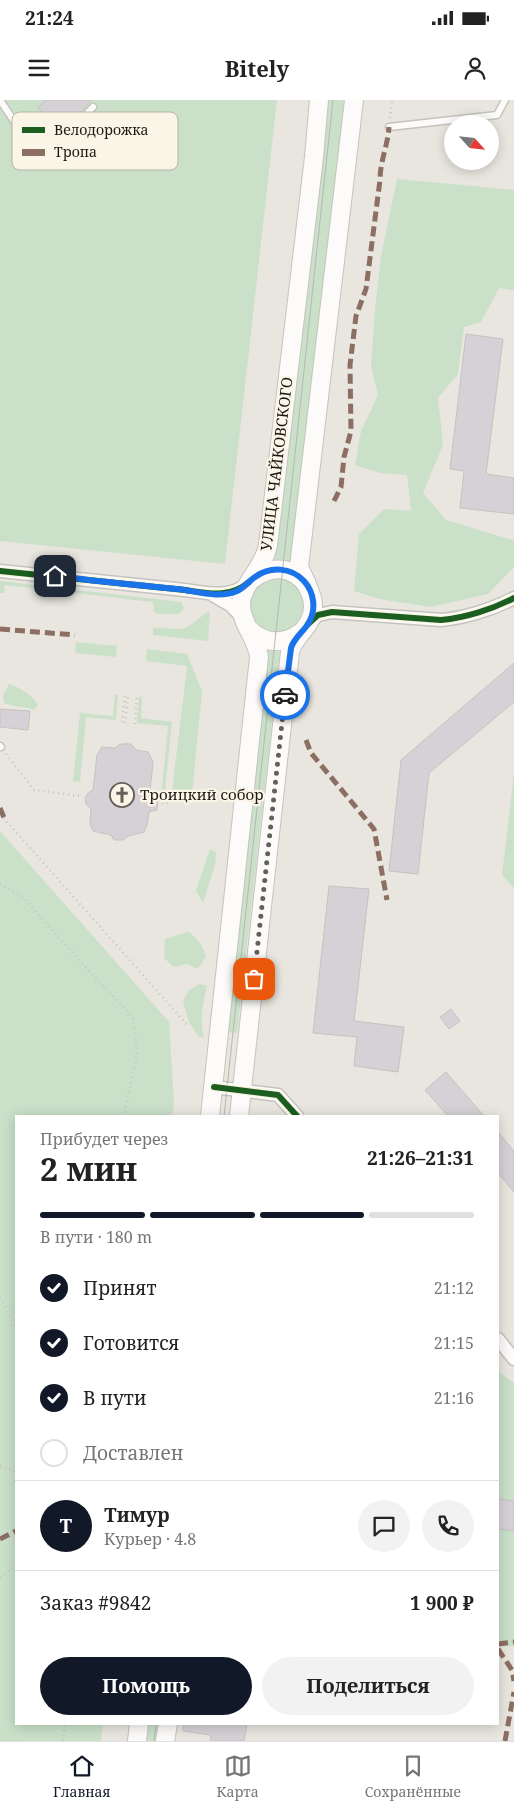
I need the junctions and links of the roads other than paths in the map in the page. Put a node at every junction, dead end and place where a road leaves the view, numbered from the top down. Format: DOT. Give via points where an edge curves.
graph roads {
  1 [pos="0,100"];
  2 [pos="319,100"];
  3 [pos="354,100"];
  4 [pos="505,100"];
  5 [pos="93,107"];
  6 [pos="88,112"];
  7 [pos="12,118"];
  8 [pos="389,127"];
  9 [pos="0,571"];
  10 [pos="251,581"];
  11 [pos="303,581"];
  12 [pos="211,594"];
  13 [pos="514,598"];
  14 [pos="344,611"];
  15 [pos="245,622"];
  16 [pos="304,629"];
  17 [pos="214,1087"];
  18 [pos="242,1089"];
  19 [pos="210,1115"];
  20 [pos="239,1115"];
  21 [pos="296,1115"];
  22 [pos="499,1340"];
  23 [pos="514,1358"];
  24 [pos="139,1725"];
  25 [pos="168,1725"];
  26 [pos="137,1741"];
  27 [pos="165,1741"];
  1 -- 7 [label="lane"];
  2 -- 10 [label="main road, УЛИЦА ЧАЙКОВСКОГО" via="268,546"];
  3 -- 11 [label="main road" via="299,566"];
  4 -- 8 [label="lane" via="497,115"];
  5 -- 6 [label="lane"];
  9 -- 12 [label="street"];
  10 -- 11 [label="main road" via="265,571 275,569 285,570"];
  10 -- 12 [label="street" via="231,593"];
  10 -- 15 [label="main road, УЛИЦА ЧАЙКОВСКОГО" via="242,600"];
  11 -- 14 [label="street" via="322,602"];
  11 -- 16 [label="main road" via="312,596 313,606 312,616"];
  12 -- 15 [label="street" via="230,605"];
  13 -- 14 [label="street" via="501,605 446,619"];
  14 -- 16 [label="street" via="321,614"];
  15 -- 16 [label="main road" via="256,635 274,642 288,640"];
  15 -- 17 [label="main road, УЛИЦА ЧАЙКОВСКОГО" via="256,642 258,662"];
  16 -- 18 [label="main road" via="293,642 290,652"];
  17 -- 18 [label="street"];
  17 -- 19 [label="main road, УЛИЦА ЧАЙКОВСКОГО"];
  18 -- 20 [label="main road"];
  18 -- 21 [label="street" via="278,1094"];
  22 -- 23 [label="street"];
  24 -- 26 [label="main road"];
  25 -- 27 [label="main road"];
}
